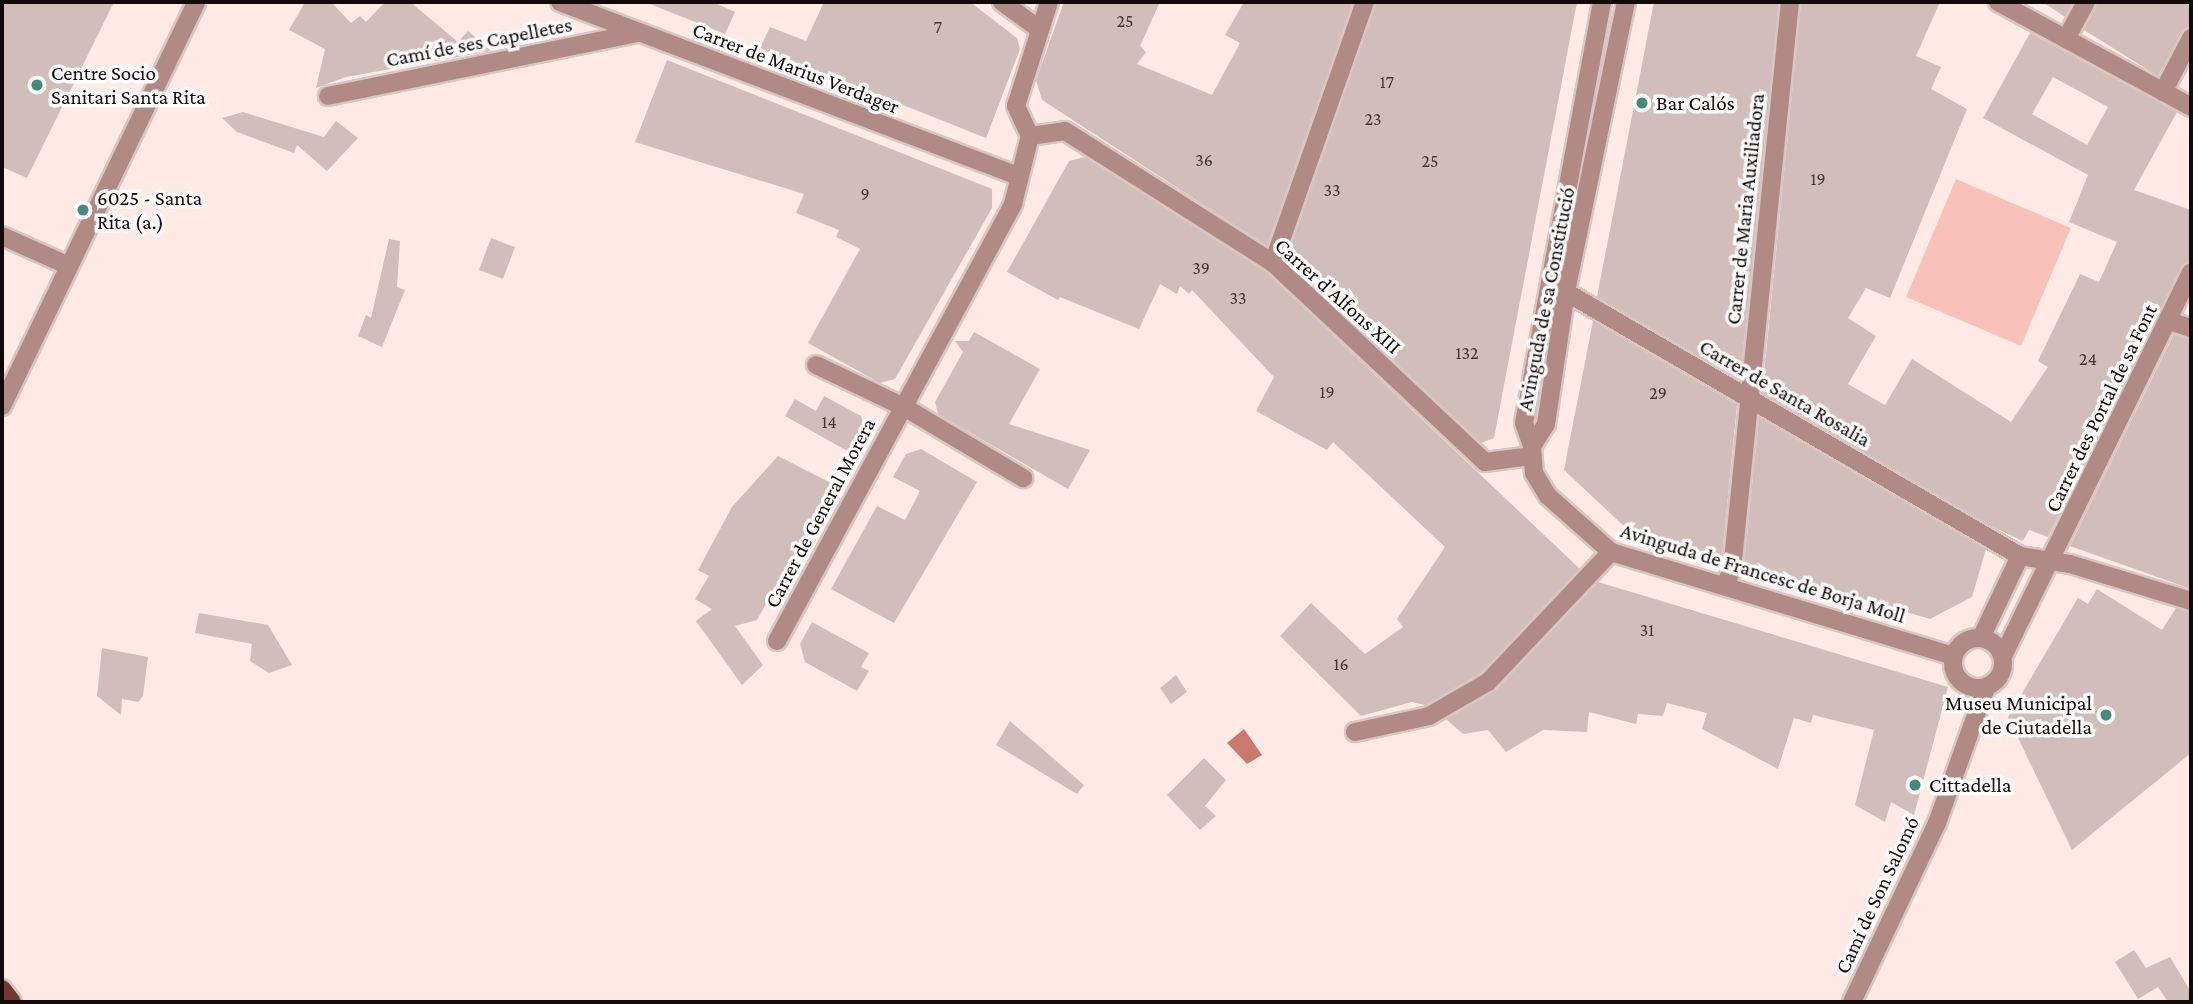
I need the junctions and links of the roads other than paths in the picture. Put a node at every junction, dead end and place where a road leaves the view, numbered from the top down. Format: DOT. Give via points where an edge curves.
graph roads {
  1 [pos="196,2"];
  2 [pos="560,2"];
  3 [pos="1002,2"];
  4 [pos="1049,2"];
  5 [pos="1365,2"];
  6 [pos="1602,2"];
  7 [pos="1626,2"];
  8 [pos="1790,2"];
  9 [pos="1998,2"];
  10 [pos="2086,2"];
  11 [pos="1039,29"];
  12 [pos="639,33"];
  13 [pos="2191,38"];
  14 [pos="2066,39"];
  15 [pos="2163,92"];
  16 [pos="328,96"];
  17 [pos="2191,107"];
  18 [pos="1030,136"];
  19 [pos="1017,176"];
  20 [pos="1560,222"];
  21 [pos="2,236"];
  22 [pos="1273,263"];
  23 [pos="69,266"];
  24 [pos="2191,273"];
  25 [pos="1566,292"];
  26 [pos="2169,321"];
  27 [pos="2191,328"];
  28 [pos="816,365"];
  29 [pos="1750,399"];
  30 [pos="2,406"];
  31 [pos="904,407"];
  32 [pos="1532,451"];
  33 [pos="1023,478"];
  34 [pos="1611,552"];
  35 [pos="2020,556"];
  36 [pos="2052,563"];
  37 [pos="1724,586"];
  38 [pos="2191,601"];
  39 [pos="1981,638"];
  40 [pos="777,641"];
  41 [pos="1954,656"];
  42 [pos="2003,656"];
  43 [pos="1986,688"];
  44 [pos="1354,732"];
  45 [pos="2,989"];
  46 [pos="12,1002"];
  47 [pos="1852,1002"];
  1 -- 23 [label="street"];
  2 -- 12 [label="street, Carrer de Marius Verdager"];
  3 -- 11 [label="street"];
  4 -- 11 [label="street"];
  5 -- 22 [label="street"];
  6 -- 20 [label="street, Avinguda de sa Constitució"];
  7 -- 25 [label="street, Avinguda de sa Constitució"];
  8 -- 29 [label="street, Carrer de Maria Auxiliadora"];
  9 -- 14 [label="street"];
  10 -- 14 [label="street"];
  11 -- 18 [label="street" via="1016,107"];
  12 -- 16 [label="street, Camí de ses Capelletes"];
  12 -- 19 [label="street, Carrer de Marius Verdager"];
  13 -- 15 [label="street"];
  14 -- 15 [label="street"];
  15 -- 17 [label="street"];
  18 -- 19 [label="street, Carrer de General Morera"];
  18 -- 22 [label="street, Carrer d'Alfons XIII" via="1065,131"];
  19 -- 31 [label="street, Carrer de General Morera" via="1013,204"];
  20 -- 25 [label="street" via="1572,240 1561,288"];
  20 -- 32 [label="street, Avinguda de sa Constitució" via="1524,423"];
  21 -- 23 [label="street"];
  22 -- 32 [label="street, Carrer d'Alfons XIII" via="1485,462"];
  23 -- 30 [label="street"];
  24 -- 26 [label="street, Carrer des Portal de sa Font"];
  25 -- 29 [label="street, Carrer de Santa Rosalia"];
  25 -- 32 [label="street, Avinguda de sa Constitució" via="1546,424"];
  26 -- 27 [label="street"];
  26 -- 36 [label="street, Carrer des Portal de sa Font"];
  28 -- 31 [label="street, Carrer de General Morera"];
  29 -- 35 [label="street, Carrer de Santa Rosalia"];
  29 -- 37 [label="street, Carrer de Maria Auxiliadora" via="1732,570"];
  31 -- 33 [label="street, Carrer de General Morera"];
  31 -- 40 [label="street, Carrer de General Morera"];
  32 -- 34 [label="street, Avinguda de Francesc de Borja Moll" via="1548,496"];
  34 -- 37 [label="street, Avinguda de Francesc de Borja Moll"];
  34 -- 44 [label="street" via="1488,682 1429,716"];
  35 -- 36 [label="street, Carrer de Santa Rosalia"];
  35 -- 39 [label="street"];
  36 -- 38 [label="street, Carrer de Santa Rosalia"];
  36 -- 42 [label="street, Carrer des Portal de sa Font"];
  37 -- 41 [label="street, Avinguda de Francesc de Borja Moll"];
  39 -- 41 [label="street" via="1964,642"];
  39 -- 42 [label="street"];
  41 -- 43 [label="street" via="1959,680"];
  42 -- 43 [label="street" via="1998,678"];
  43 -- 47 [label="street, Camí de Son Salomó" via="1937,823"];
  45 -- 46 [label="main road"];
}
